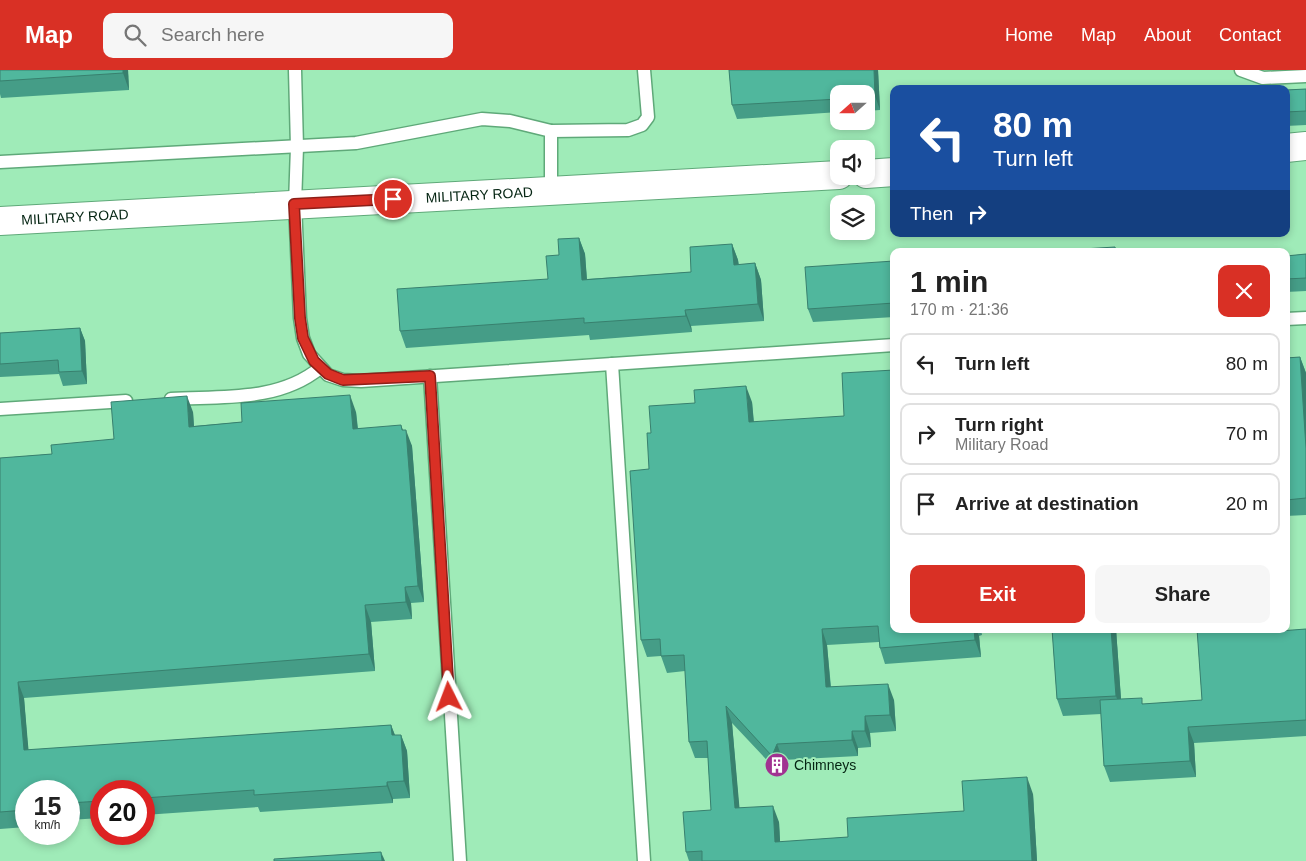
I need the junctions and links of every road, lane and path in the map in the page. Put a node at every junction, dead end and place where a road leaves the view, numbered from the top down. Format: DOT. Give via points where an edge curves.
graph roads {
  1 [pos="295,70"];
  2 [pos="644,70"];
  3 [pos="1241,70"];
  4 [pos="1306,76"];
  5 [pos="551,131"];
  6 [pos="1306,146"];
  7 [pos="297,148"];
  8 [pos="1290,148"];
  9 [pos="0,162"];
  10 [pos="890,172"];
  11 [pos="875,173"];
  12 [pos="830,176"];
  13 [pos="551,191"];
  14 [pos="294,204"];
  15 [pos="0,221"];
  16 [pos="1306,318"];
  17 [pos="1290,319"];
  18 [pos="890,345"];
  19 [pos="612,364"];
  20 [pos="320,368"];
  21 [pos="430,376"];
  22 [pos="157,400"];
  23 [pos="138,401"];
  24 [pos="0,409"];
  25 [pos="460,861"];
  26 [pos="644,861"];
  1 -- 7 [label="lane"];
  2 -- 5 [label="lane" via="648,117 642,125 628,130"];
  3 -- 4 [label="lane" via="1263,78"];
  5 -- 7 [label="lane" via="510,120 482,119 373,141"];
  5 -- 13 [label="lane"];
  6 -- 8 [label="street"];
  7 -- 9 [label="lane"];
  7 -- 14 [label="lane"];
  10 -- 11 [label="street"];
  12 -- 13 [label="street, MILITARY ROAD"];
  13 -- 14 [label="street, MILITARY ROAD"];
  14 -- 15 [label="street, MILITARY ROAD"];
  14 -- 20 [label="lane" via="301,328 309,354"];
  16 -- 17 [label="lane"];
  18 -- 19 [label="lane"];
  19 -- 21 [label="lane"];
  19 -- 26 [label="lane"];
  20 -- 21 [label="lane" via="343,380"];
  20 -- 22 [label="lane" via="302,381 275,392"];
  21 -- 25 [label="lane"];
  23 -- 24 [label="lane"];
}
